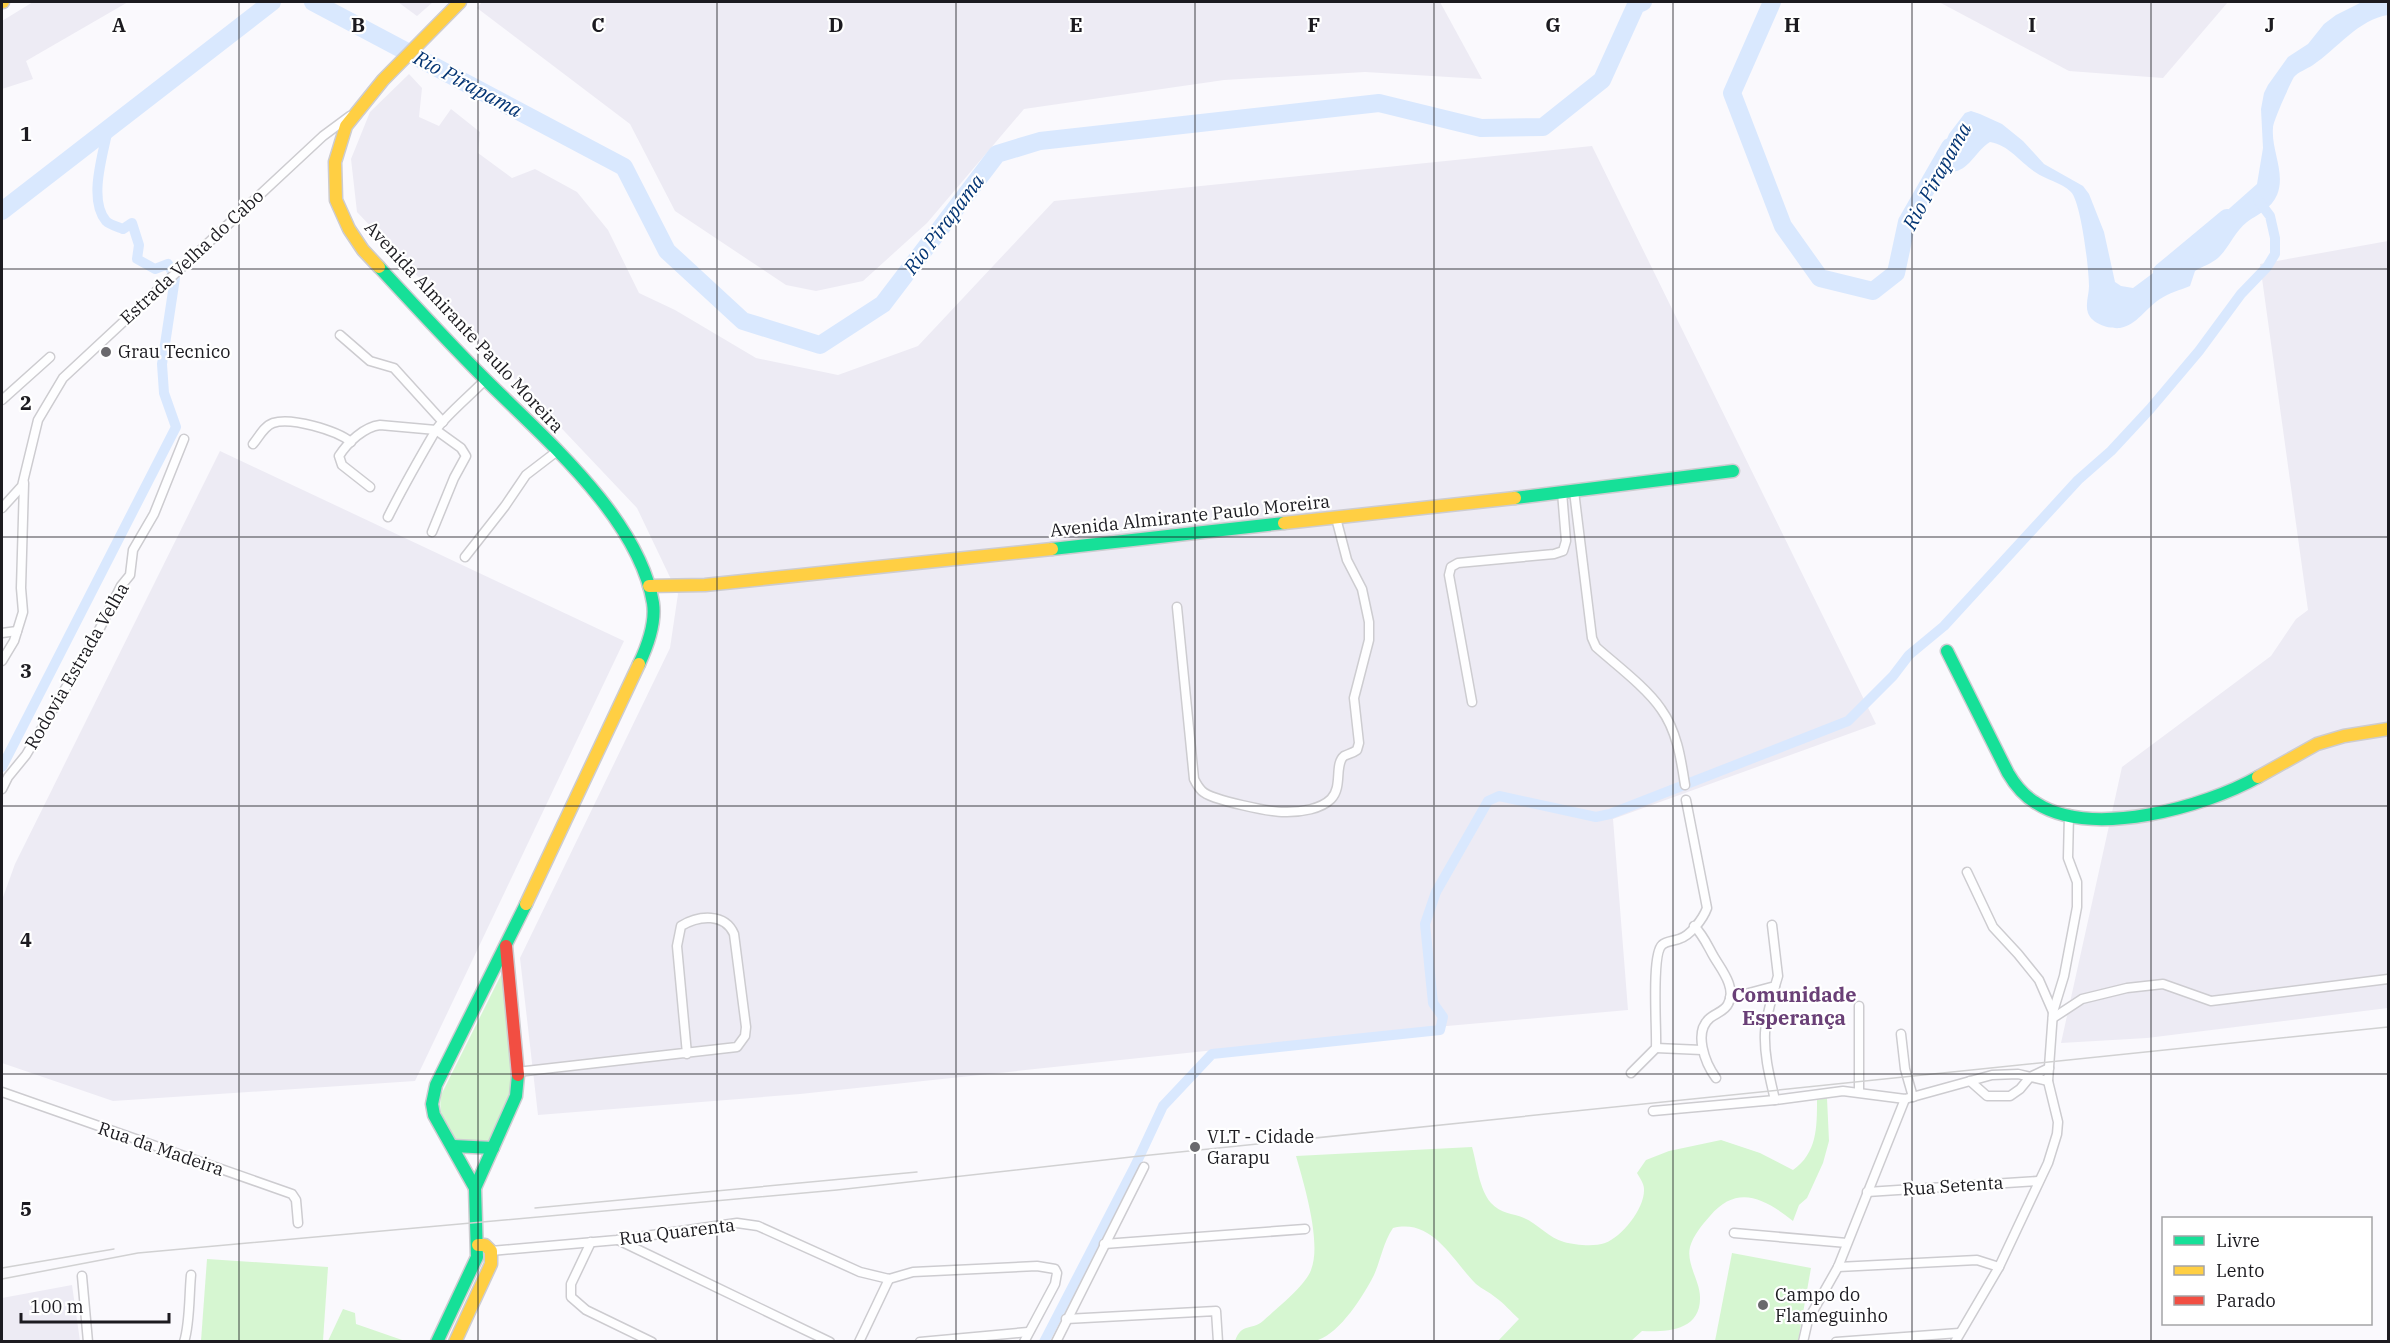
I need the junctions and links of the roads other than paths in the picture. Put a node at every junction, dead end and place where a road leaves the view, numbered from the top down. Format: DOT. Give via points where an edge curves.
graph roads {
  1 [pos="460,2"];
  2 [pos="354,114"];
  3 [pos="340,335"];
  4 [pos="50,357"];
  5 [pos="485,380"];
  6 [pos="2,400"];
  7 [pos="443,422"];
  8 [pos="436,430"];
  9 [pos="184,439"];
  10 [pos="351,441"];
  11 [pos="253,444"];
  12 [pos="556,452"];
  13 [pos="1733,471"];
  14 [pos="24,480"];
  15 [pos="370,487"];
  16 [pos="1568,492"];
  17 [pos="2,508"];
  18 [pos="388,517"];
  19 [pos="1336,518"];
  20 [pos="432,532"];
  21 [pos="465,557"];
  22 [pos="650,586"];
  23 [pos="1177,607"];
  24 [pos="17,631"];
  25 [pos="2,633"];
  26 [pos="1947,651"];
  27 [pos="2,661"];
  28 [pos="1472,702"];
  29 [pos="2388,729"];
  30 [pos="1685,785"];
  31 [pos="2,789"];
  32 [pos="1686,800"];
  33 [pos="2069,814"];
  34 [pos="1967,872"];
  35 [pos="1694,926"];
  36 [pos="1772,926"];
  37 [pos="506,945"];
  38 [pos="2388,979"];
  39 [pos="1775,986"];
  40 [pos="1730,998"];
  41 [pos="1859,1006"];
  42 [pos="2054,1015"];
  43 [pos="1901,1034"];
  44 [pos="1656,1048"];
  45 [pos="1702,1050"];
  46 [pos="687,1054"];
  47 [pos="2049,1068"];
  48 [pos="517,1072"];
  49 [pos="1631,1073"];
  50 [pos="2030,1077"];
  51 [pos="1716,1078"];
  52 [pos="1970,1081"];
  53 [pos="2048,1082"];
  54 [pos="1859,1091"];
  55 [pos="2,1092"];
  56 [pos="1909,1098"];
  57 [pos="1775,1100"];
  58 [pos="1653,1111"];
  59 [pos="453,1146"];
  60 [pos="493,1148"];
  61 [pos="1144,1167"];
  62 [pos="2038,1181"];
  63 [pos="475,1188"];
  64 [pos="1868,1192"];
  65 [pos="298,1223"];
  66 [pos="1305,1229"];
  67 [pos="1734,1233"];
  68 [pos="617,1240"];
  69 [pos="591,1242"];
  70 [pos="1847,1243"];
  71 [pos="1104,1244"];
  72 [pos="478,1245"];
  73 [pos="491,1251"];
  74 [pos="1838,1267"];
  75 [pos="1999,1267"];
  76 [pos="191,1275"];
  77 [pos="82,1276"];
  78 [pos="889,1279"];
  79 [pos="1066,1319"];
  80 [pos="1028,1332"];
  81 [pos="1957,1337"];
  82 [pos="88,1341"];
  83 [pos="184,1341"];
  84 [pos="437,1341"];
  85 [pos="455,1341"];
  86 [pos="652,1341"];
  87 [pos="830,1341"];
  88 [pos="859,1341"];
  89 [pos="920,1341"];
  90 [pos="1024,1341"];
  91 [pos="1056,1341"];
  92 [pos="1218,1341"];
  93 [pos="1803,1341"];
  94 [pos="1836,1341"];
  1 -- 2 [label="main road, Avenida Almirante Paulo Moreira"];
  2 -- 5 [label="main road, Avenida Almirante Paulo Moreira" via="346,126 335,162 336,200 345,221 363,250"];
  2 -- 14 [label="street, Estrada Velha do Cabo" via="323,136 63,378 38,420"];
  3 -- 7 [label="street" via="370,361 394,368"];
  4 -- 6 [label="street"];
  5 -- 7 [label="street"];
  5 -- 12 [label="main road, Avenida Almirante Paulo Moreira"];
  7 -- 8 [label="street"];
  8 -- 10 [label="street" via="380,424"];
  8 -- 18 [label="street"];
  8 -- 20 [label="street" via="466,456"];
  9 -- 31 [label="street, Rodovia Estrada Velha" via="154,514 134,550 130,575 26,755"];
  10 -- 11 [label="street" via="316,426 276,422"];
  10 -- 15 [label="street" via="339,460"];
  12 -- 21 [label="street" via="526,475"];
  12 -- 22 [label="main road, Avenida Almirante Paulo Moreira" via="625,534"];
  13 -- 16 [label="main road, Avenida Almirante Paulo Moreira"];
  14 -- 17 [label="street, Estrada Velha do Cabo" via="18,493"];
  14 -- 24 [label="street, Estrada Velha do Cabo" via="23,612"];
  16 -- 19 [label="main road, Avenida Almirante Paulo Moreira"];
  16 -- 28 [label="street" via="1563,551 1451,567 1449,575"];
  16 -- 30 [label="street" via="1592,638 1596,647 1665,714 1681,759"];
  19 -- 22 [label="main road, Avenida Almirante Paulo Moreira" via="872,569 705,585"];
  19 -- 23 [label="street" via="1347,560 1367,605 1369,639 1354,698 1359,743 1357,750 1343,757 1336,793 1330,801 1286,813 1201,791 1194,779"];
  22 -- 37 [label="main road, Avenida Almirante Paulo Moreira" via="653,619 643,655"];
  24 -- 25 [label="street"];
  24 -- 27 [label="street, Estrada Velha do Cabo"];
  26 -- 33 [label="main road" via="2019,790 2035,803"];
  29 -- 33 [label="main road" via="2317,745 2227,793 2164,812 2115,819"];
  32 -- 35 [label="street" via="1708,902 1706,913"];
  33 -- 42 [label="street" via="2068,858 2077,882 2077,907"];
  34 -- 42 [label="street" via="1993,927 2039,980"];
  35 -- 40 [label="street" via="1725,972"];
  35 -- 44 [label="street" via="1682,939 1659,947"];
  36 -- 39 [label="street" via="1778,976"];
  37 -- 48 [label="main road, Avenida Almirante Paulo Moreira"];
  37 -- 59 [label="main road, Avenida Almirante Paulo Moreira" via="436,1085 434,1115"];
  38 -- 42 [label="street" via="2211,1001 2163,984 2082,999"];
  39 -- 40 [label="street"];
  39 -- 57 [label="street" via="1765,1042"];
  40 -- 45 [label="street" via="1725,1008 1704,1026"];
  41 -- 54 [label="street"];
  42 -- 47 [label="street"];
  43 -- 56 [label="street"];
  44 -- 45 [label="street"];
  44 -- 49 [label="street"];
  45 -- 51 [label="street"];
  46 -- 46 [label="street" via="737,1047 745,1036 734,934 720,918 688,922 681,926 679,934"];
  46 -- 48 [label="street"];
  47 -- 50 [label="street"];
  47 -- 53 [label="street"];
  48 -- 60 [label="main road, Avenida Almirante Paulo Moreira" via="516,1096"];
  50 -- 52 [label="street" via="1992,1075"];
  50 -- 52 [label="street" via="2010,1096 1996,1098 1981,1093"];
  50 -- 53 [label="street"];
  52 -- 56 [label="street"];
  53 -- 62 [label="street" via="2057,1134"];
  54 -- 56 [label="street"];
  54 -- 57 [label="street"];
  55 -- 65 [label="street, Rua da Madeira" via="292,1194"];
  56 -- 64 [label="street"];
  57 -- 58 [label="street"];
  59 -- 60 [label="main road"];
  59 -- 63 [label="main road, Avenida Almirante Paulo Moreira"];
  60 -- 63 [label="main road, Avenida Almirante Paulo Moreira"];
  61 -- 71 [label="street"];
  62 -- 64 [label="street, Rua Setenta"];
  62 -- 75 [label="street"];
  63 -- 72 [label="main road, Avenida Almirante Paulo Moreira"];
  64 -- 70 [label="street"];
  66 -- 71 [label="street"];
  67 -- 70 [label="street"];
  68 -- 69 [label="street, Rua Quarenta"];
  68 -- 78 [label="street, Rua Quarenta" via="748,1224 860,1272"];
  68 -- 87 [label="street"];
  69 -- 73 [label="street, Rua Quarenta"];
  69 -- 86 [label="street" via="571,1284 571,1297 586,1310"];
  70 -- 74 [label="street"];
  71 -- 79 [label="street"];
  72 -- 73 [label="main road"];
  72 -- 84 [label="main road, Avenida Almirante Paulo Moreira" via="472,1270"];
  73 -- 85 [label="main road" via="488,1275"];
  74 -- 75 [label="street" via="1960,1260 1977,1260"];
  74 -- 93 [label="street" via="1808,1320"];
  75 -- 81 [label="street"];
  76 -- 83 [label="street"];
  77 -- 82 [label="street"];
  78 -- 80 [label="street" via="913,1272 1037,1266 1055,1269 1055,1284"];
  78 -- 88 [label="street"];
  79 -- 91 [label="street"];
  79 -- 92 [label="street" via="1215,1311"];
  80 -- 89 [label="street"];
  80 -- 90 [label="street"];
  81 -- 94 [label="street"];
}
